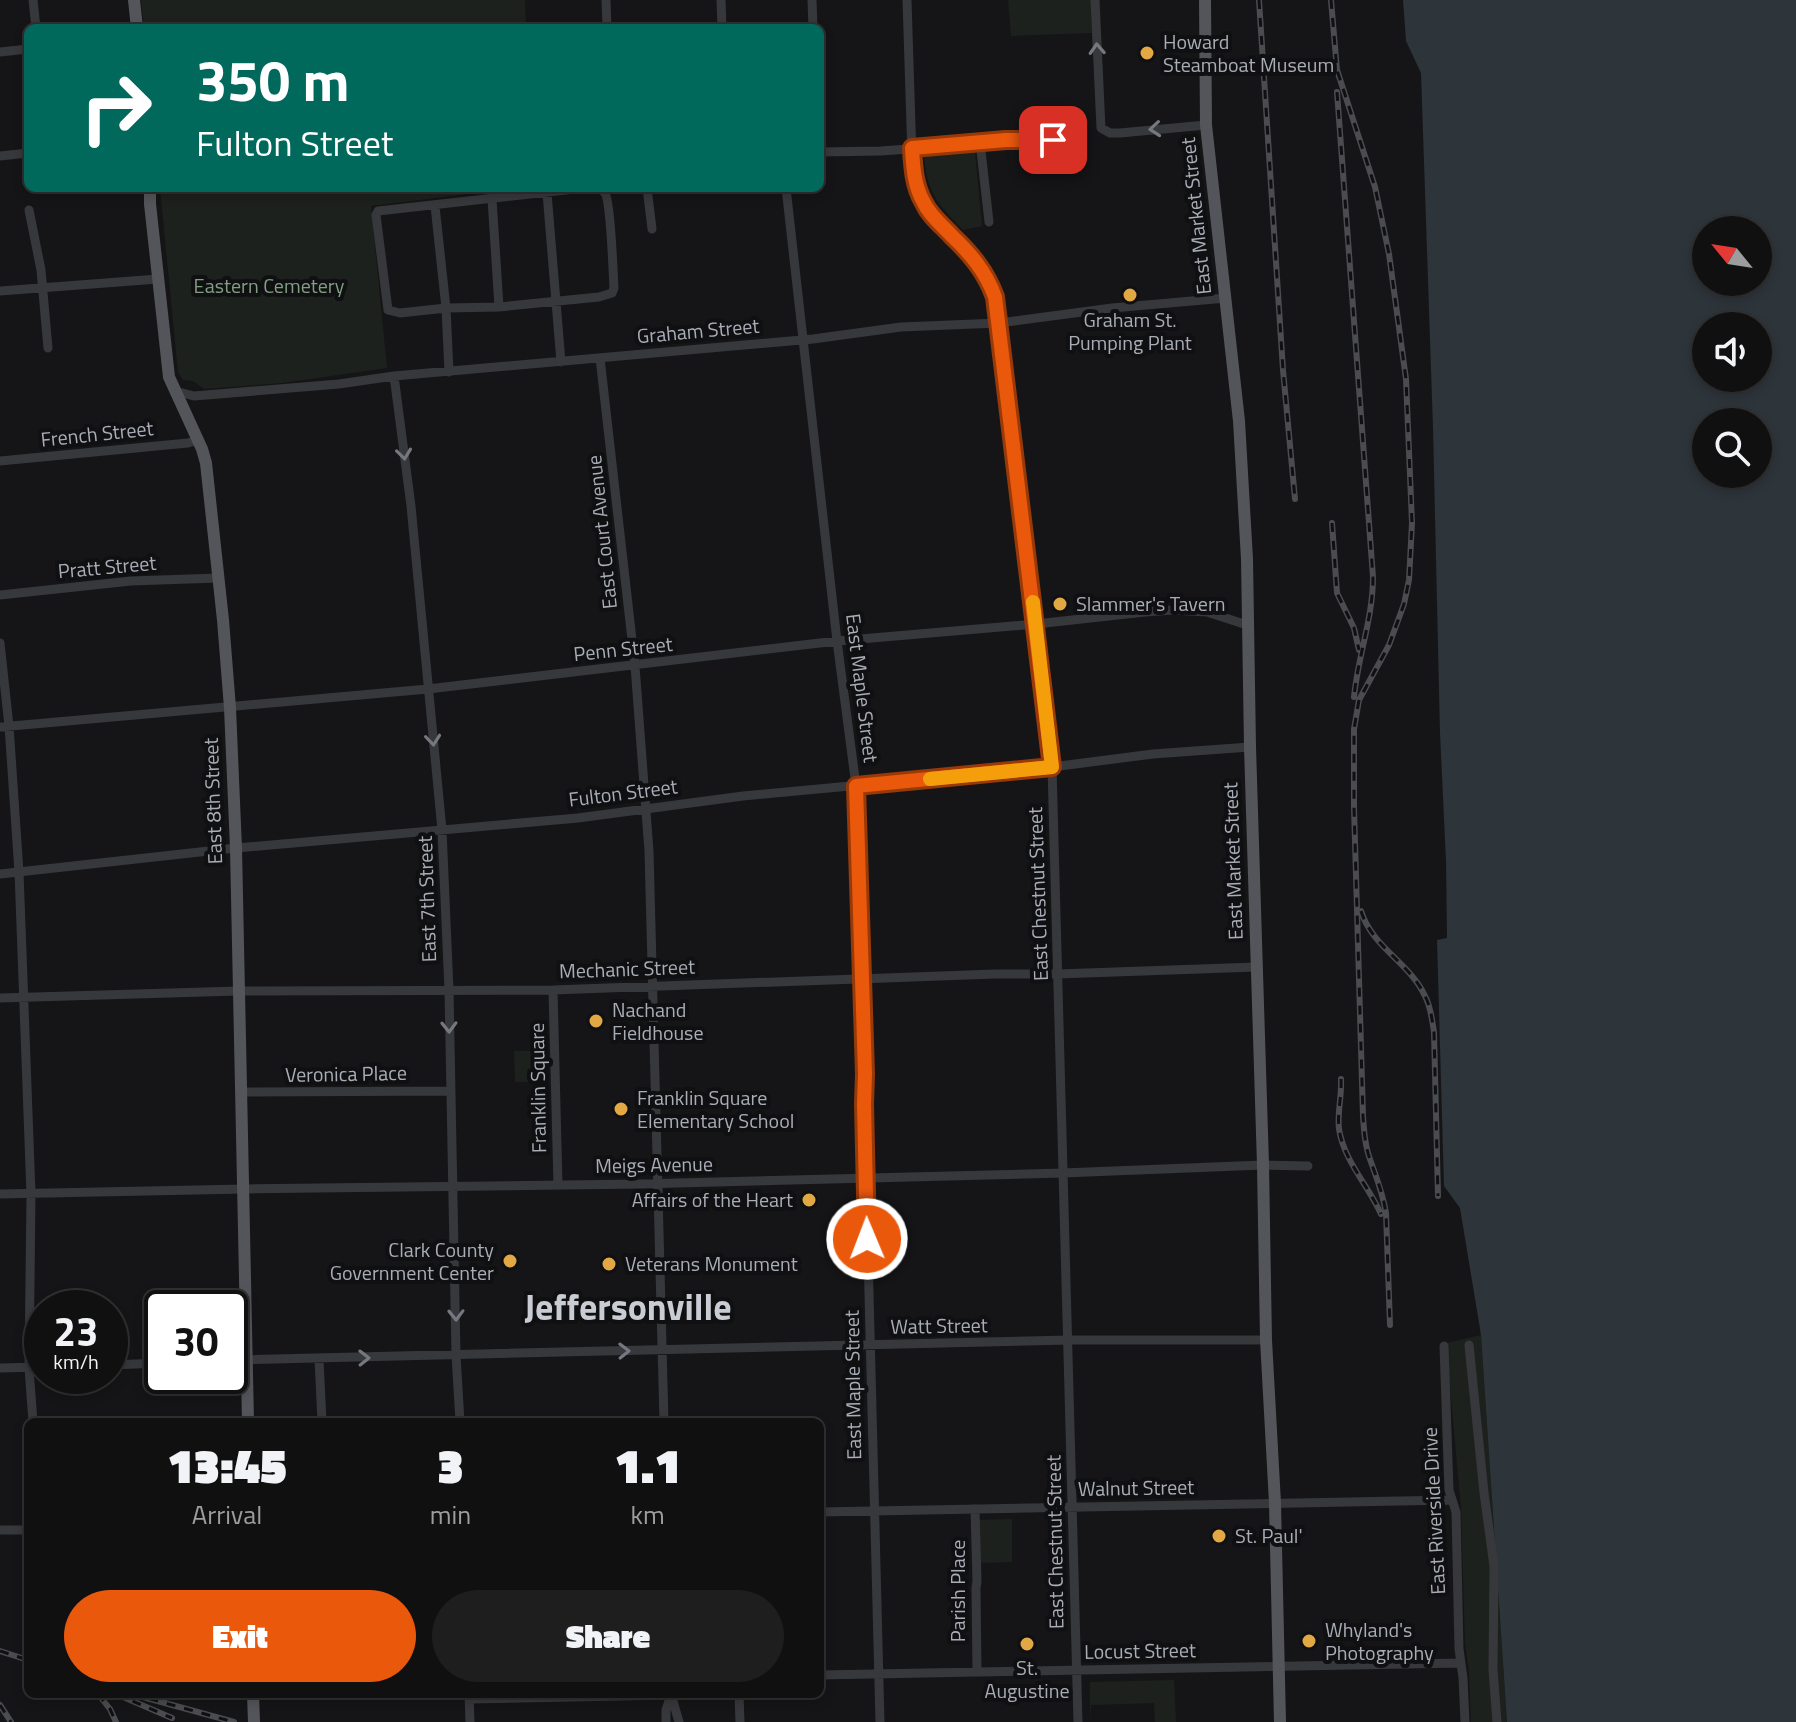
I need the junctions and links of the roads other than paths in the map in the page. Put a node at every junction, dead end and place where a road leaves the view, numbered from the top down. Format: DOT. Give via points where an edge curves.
graph roads {
  1 [pos="33,0"];
  2 [pos="134,0"];
  3 [pos="606,0"];
  4 [pos="721,0"];
  5 [pos="812,0"];
  6 [pos="907,0"];
  7 [pos="1095,0"];
  8 [pos="1205,0"];
  9 [pos="36,24"];
  10 [pos="137,24"];
  11 [pos="607,24"];
  12 [pos="722,24"];
  13 [pos="813,24"];
  14 [pos="24,49"];
  15 [pos="0,52"];
  16 [pos="1206,125"];
  17 [pos="980,142"];
  18 [pos="912,148"];
  19 [pos="1064,150"];
  20 [pos="824,152"];
  21 [pos="24,153"];
  22 [pos="0,156"];
  23 [pos="150,192"];
  24 [pos="554,192"];
  25 [pos="604,192"];
  26 [pos="647,192"];
  27 [pos="786,192"];
  28 [pos="547,193"];
  29 [pos="492,199"];
  30 [pos="435,206"];
  31 [pos="29,210"];
  32 [pos="989,222"];
  33 [pos="652,229"];
  34 [pos="158,279"];
  35 [pos="42,288"];
  36 [pos="0,291"];
  37 [pos="1226,298"];
  38 [pos="555,301"];
  39 [pos="499,307"];
  40 [pos="446,308"];
  41 [pos="999,323"];
  42 [pos="802,340"];
  43 [pos="48,348"];
  44 [pos="600,358"];
  45 [pos="561,362"];
  46 [pos="449,372"];
  47 [pos="394,376"];
  48 [pos="175,391"];
  49 [pos="197,440"];
  50 [pos="0,461"];
  51 [pos="218,578"];
  52 [pos="0,595"];
  53 [pos="1036,624"];
  54 [pos="1247,625"];
  55 [pos="837,641"];
  56 [pos="0,643"];
  57 [pos="635,666"];
  58 [pos="428,689"];
  59 [pos="230,708"];
  60 [pos="4,727"];
  61 [pos="1250,747"];
  62 [pos="1052,767"];
  63 [pos="856,786"];
  64 [pos="646,810"];
  65 [pos="442,830"];
  66 [pos="236,848"];
  67 [pos="19,872"];
  68 [pos="0,874"];
  69 [pos="1256,967"];
  70 [pos="1058,974"];
  71 [pos="862,978"];
  72 [pos="652,985"];
  73 [pos="449,990"];
  74 [pos="553,990"];
  75 [pos="238,991"];
  76 [pos="0,998"];
  77 [pos="23,998"];
  78 [pos="451,1091"];
  79 [pos="241,1092"];
  80 [pos="1263,1165"];
  81 [pos="1308,1166"];
  82 [pos="1063,1173"];
  83 [pos="867,1179"];
  84 [pos="657,1184"];
  85 [pos="558,1185"];
  86 [pos="454,1187"];
  87 [pos="244,1189"];
  88 [pos="0,1194"];
  89 [pos="31,1194"];
  90 [pos="30,1290"];
  91 [pos="245,1290"];
  92 [pos="1068,1340"];
  93 [pos="1266,1340"];
  94 [pos="1469,1345"];
  95 [pos="870,1346"];
  96 [pos="1444,1346"];
  97 [pos="662,1351"];
  98 [pos="456,1355"];
  99 [pos="248,1359"];
  100 [pos="319,1359"];
  101 [pos="0,1368"];
  102 [pos="24,1368"];
  103 [pos="31,1394"];
  104 [pos="247,1394"];
  105 [pos="33,1418"];
  106 [pos="248,1418"];
  107 [pos="322,1418"];
  108 [pos="460,1418"];
  109 [pos="664,1418"];
  110 [pos="1452,1500"];
  111 [pos="1275,1503"];
  112 [pos="1072,1507"];
  113 [pos="975,1509"];
  114 [pos="874,1511"];
  115 [pos="824,1512"];
  116 [pos="0,1530"];
  117 [pos="24,1530"];
  118 [pos="1461,1663"];
  119 [pos="1279,1667"];
  120 [pos="1076,1670"];
  121 [pos="977,1672"];
  122 [pos="879,1674"];
  123 [pos="824,1675"];
  124 [pos="253,1698"];
  125 [pos="469,1698"];
  126 [pos="670,1698"];
  127 [pos="672,1698"];
  128 [pos="739,1698"];
  129 [pos="254,1722"];
  130 [pos="470,1722"];
  131 [pos="666,1722"];
  132 [pos="679,1722"];
  133 [pos="740,1722"];
  134 [pos="880,1722"];
  135 [pos="1078,1722"];
  136 [pos="1280,1722"];
  137 [pos="1465,1722"];
  138 [pos="1497,1722"];
  1 -- 9 [label="street"];
  2 -- 10 [label="main road"];
  3 -- 11 [label="street"];
  4 -- 12 [label="street"];
  5 -- 13 [label="street"];
  6 -- 18 [label="street, East Chestnut Street"];
  16 -- 7 [label="street, one-way" via="1104,130 1099,124"];
  8 -- 16 [label="main road, East Market Street"];
  14 -- 15 [label="street"];
  16 -- 37 [label="main road, East Market Street"];
  17 -- 18 [label="street"];
  17 -- 19 [label="street" via="1045,139"];
  17 -- 32 [label="street"];
  18 -- 20 [label="street"];
  18 -- 41 [label="street, East Chestnut Street" via="925,206 989,280"];
  21 -- 22 [label="street"];
  23 -- 34 [label="main road, East 8th Street"];
  24 -- 28 [label="street"];
  25 -- 38 [label="street" via="612,293"];
  26 -- 33 [label="street"];
  27 -- 42 [label="street, East Maple Street"];
  28 -- 29 [label="street"];
  28 -- 38 [label="street"];
  29 -- 30 [label="street"];
  29 -- 39 [label="street"];
  30 -- 40 [label="street"];
  30 -- 40 [label="street" via="376,215 388,310"];
  31 -- 35 [label="street"];
  34 -- 35 [label="street"];
  34 -- 48 [label="main road, East 8th Street"];
  35 -- 36 [label="street"];
  35 -- 43 [label="street"];
  37 -- 41 [label="street, Graham Street"];
  37 -- 54 [label="main road, East Market Street" via="1239,421"];
  38 -- 39 [label="street"];
  38 -- 45 [label="street"];
  39 -- 40 [label="street"];
  40 -- 46 [label="street"];
  41 -- 42 [label="street, Graham Street" via="901,327"];
  41 -- 53 [label="street, East Chestnut Street"];
  42 -- 44 [label="street, Graham Street"];
  42 -- 55 [label="street, East Maple Street"];
  44 -- 45 [label="street, Graham Street"];
  44 -- 57 [label="street, East Court Avenue"];
  45 -- 46 [label="street, Graham Street"];
  46 -- 47 [label="street, Graham Street"];
  47 -- 48 [label="street, Graham Street" via="194,396"];
  47 -- 58 [label="street, East 7th Street, one-way"];
  48 -- 49 [label="main road, East 8th Street"];
  49 -- 50 [label="street, French Street"];
  49 -- 51 [label="main road, East 8th Street" via="206,463"];
  51 -- 52 [label="street, Pratt Street"];
  51 -- 59 [label="main road, East 8th Street"];
  53 -- 54 [label="street, Penn Street" via="1173,610 1207,612"];
  53 -- 55 [label="street, Penn Street"];
  53 -- 62 [label="street, East Chestnut Street"];
  54 -- 61 [label="main road, East Market Street"];
  55 -- 57 [label="street, Penn Street"];
  55 -- 63 [label="street, East Maple Street"];
  56 -- 60 [label="street"];
  57 -- 58 [label="street, Penn Street"];
  57 -- 64 [label="street, East Court Avenue"];
  58 -- 59 [label="street, Penn Street"];
  58 -- 65 [label="street, East 7th Street, one-way"];
  59 -- 60 [label="street, Penn Street"];
  59 -- 66 [label="main road, East 8th Street"];
  60 -- 67 [label="street"];
  61 -- 62 [label="street, Fulton Street"];
  61 -- 69 [label="main road, East Market Street"];
  62 -- 63 [label="street, Fulton Street"];
  62 -- 70 [label="street, East Chestnut Street"];
  63 -- 64 [label="street, Fulton Street"];
  63 -- 71 [label="street, East Maple Street"];
  64 -- 65 [label="street, Fulton Street"];
  64 -- 72 [label="street, East Court Avenue"];
  65 -- 66 [label="street, Fulton Street"];
  65 -- 73 [label="street, East 7th Street"];
  66 -- 67 [label="street, Fulton Street"];
  66 -- 75 [label="main road, East 8th Street"];
  67 -- 68 [label="street, Fulton Street"];
  67 -- 77 [label="street"];
  69 -- 70 [label="street, Mechanic Street"];
  69 -- 80 [label="main road, East Market Street"];
  70 -- 71 [label="street, Mechanic Street"];
  70 -- 82 [label="street, East Chestnut Street"];
  71 -- 72 [label="street, Mechanic Street"];
  71 -- 83 [label="street, East Maple Street"];
  72 -- 74 [label="street, Mechanic Street"];
  72 -- 84 [label="street, East Court Avenue"];
  73 -- 74 [label="street, Mechanic Street"];
  73 -- 75 [label="street, Mechanic Street"];
  73 -- 78 [label="street, East 7th Street, one-way"];
  74 -- 85 [label="street, Franklin Square"];
  75 -- 77 [label="street, Mechanic Street"];
  75 -- 79 [label="main road, East 8th Street"];
  76 -- 77 [label="street, Mechanic Street"];
  77 -- 89 [label="street"];
  78 -- 79 [label="street, Veronica Place"];
  78 -- 86 [label="street, East 7th Street"];
  79 -- 87 [label="main road, East 8th Street"];
  80 -- 81 [label="street, Meigs Avenue"];
  80 -- 82 [label="street, Meigs Avenue"];
  80 -- 93 [label="main road, East Market Street"];
  82 -- 83 [label="street, Meigs Avenue"];
  82 -- 92 [label="street, East Chestnut Street"];
  83 -- 84 [label="street, Meigs Avenue"];
  83 -- 95 [label="street, East Maple Street"];
  84 -- 85 [label="street, Meigs Avenue"];
  84 -- 97 [label="street, East Court Avenue"];
  85 -- 86 [label="street, Meigs Avenue"];
  86 -- 87 [label="street, Meigs Avenue"];
  86 -- 98 [label="street, East 7th Street, one-way"];
  87 -- 89 [label="street, Meigs Avenue"];
  87 -- 91 [label="main road, East 8th Street"];
  88 -- 89 [label="street, Meigs Avenue"];
  89 -- 90 [label="street"];
  92 -- 93 [label="street, Watt Street"];
  92 -- 95 [label="street, Watt Street"];
  92 -- 112 [label="street, East Chestnut Street"];
  93 -- 111 [label="main road, East Market Street"];
  94 -- 138 [label="street" via="1494,1566"];
  95 -- 97 [label="street, Watt Street"];
  95 -- 114 [label="street, East Maple Street"];
  96 -- 110 [label="street, East Riverside Drive"];
  98 -- 97 [label="street, Watt Street, one-way"];
  97 -- 109 [label="street, East Court Avenue"];
  100 -- 98 [label="street, Watt Street, one-way"];
  98 -- 108 [label="street, East 7th Street"];
  99 -- 100 [label="street, Watt Street"];
  100 -- 107 [label="street"];
  101 -- 102 [label="street"];
  103 -- 105 [label="street"];
  104 -- 106 [label="main road, East 8th Street"];
  110 -- 111 [label="street, Walnut Street"];
  110 -- 118 [label="street, East Riverside Drive"];
  111 -- 112 [label="street, Walnut Street"];
  111 -- 119 [label="main road, East Market Street"];
  112 -- 113 [label="street, Walnut Street"];
  112 -- 120 [label="street, East Chestnut Street"];
  113 -- 114 [label="street, Walnut Street"];
  113 -- 121 [label="street, Parish Place"];
  114 -- 115 [label="street, Walnut Street"];
  114 -- 122 [label="street, East Maple Street"];
  116 -- 117 [label="street"];
  118 -- 119 [label="street, Locust Street"];
  118 -- 137 [label="street, East Riverside Drive"];
  119 -- 120 [label="street, Locust Street"];
  119 -- 136 [label="main road, East Market Street"];
  120 -- 121 [label="street, Locust Street"];
  120 -- 135 [label="street, East Chestnut Street"];
  121 -- 122 [label="street, Locust Street"];
  122 -- 123 [label="street, Locust Street"];
  122 -- 134 [label="street, East Maple Street"];
  124 -- 129 [label="main road"];
  125 -- 130 [label="street"];
  126 -- 131 [label="street"];
  127 -- 132 [label="street"];
  128 -- 133 [label="street"];
}
